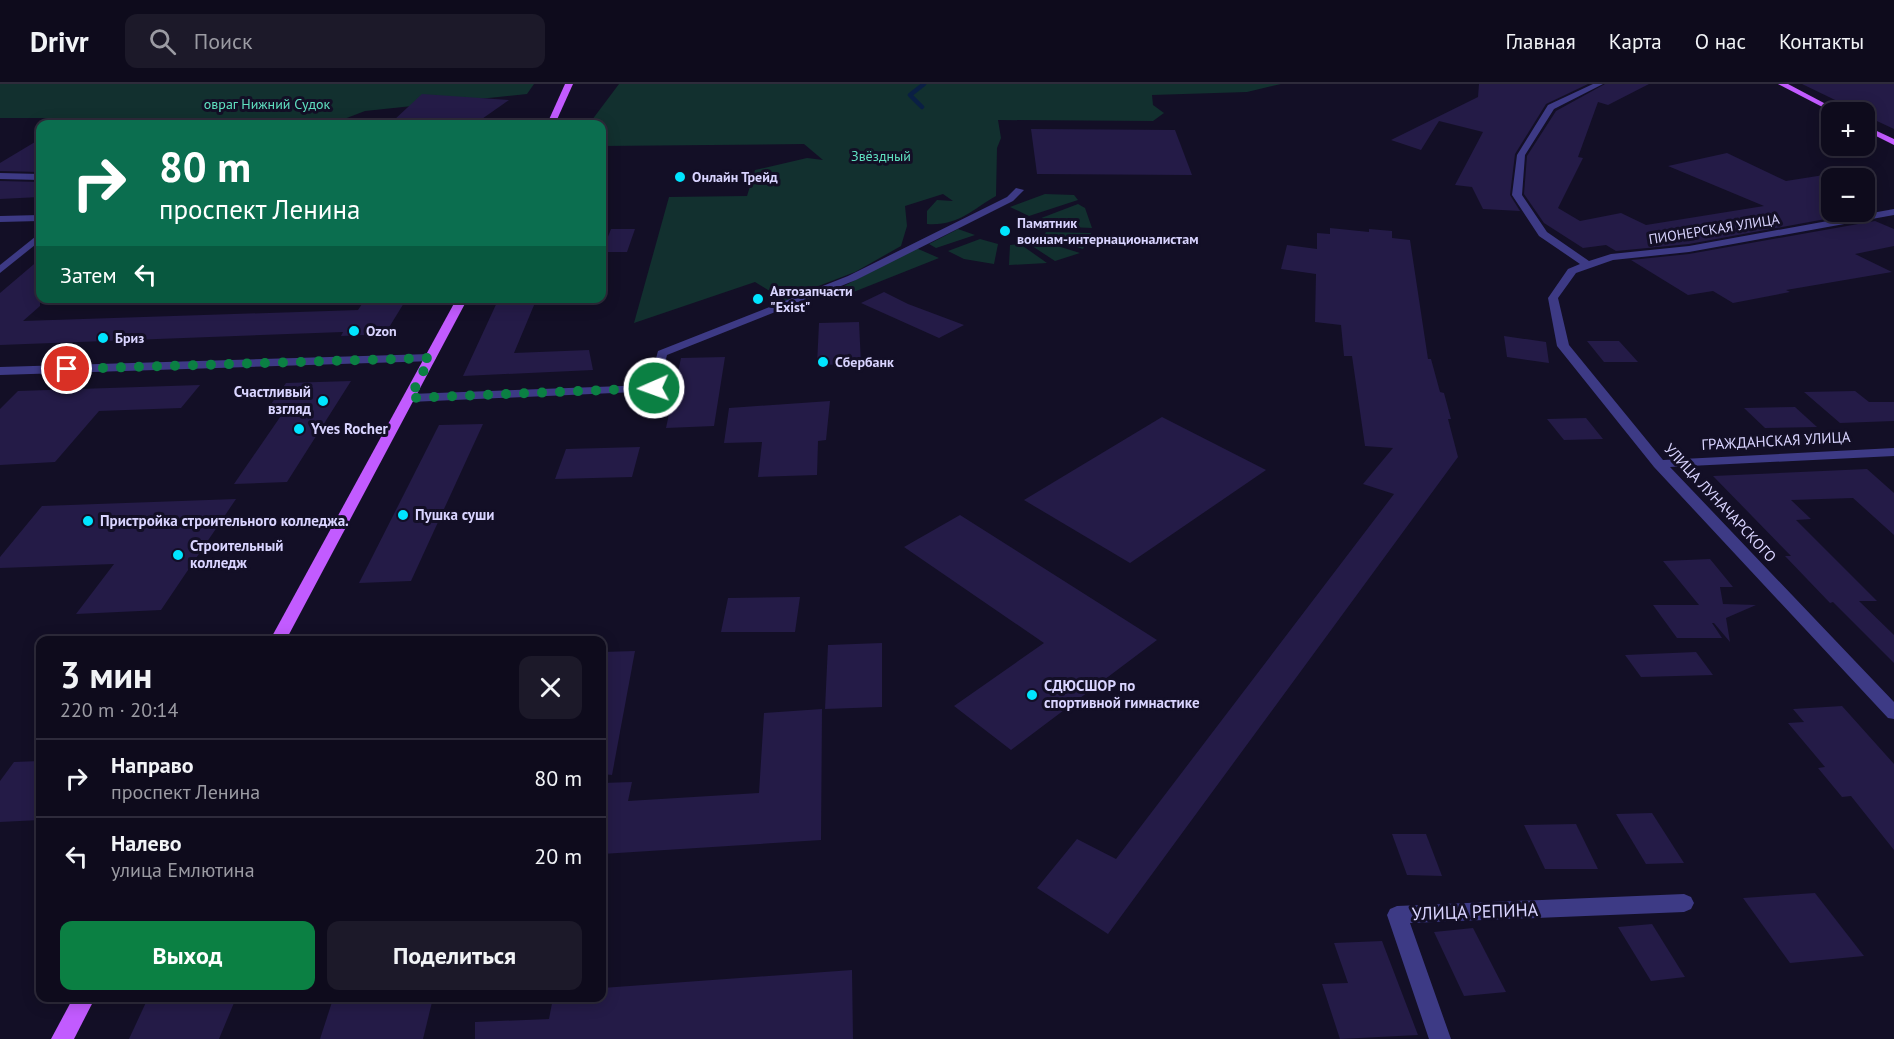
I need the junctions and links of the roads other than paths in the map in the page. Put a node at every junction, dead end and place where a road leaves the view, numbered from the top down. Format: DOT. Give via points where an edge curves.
graph roads {
  1 [pos="569,84"];
  2 [pos="1599,84"];
  3 [pos="1782,84"];
  4 [pos="1821,104"];
  5 [pos="553,120"];
  6 [pos="1875,132"];
  7 [pos="1894,142"];
  8 [pos="0,176"];
  9 [pos="36,177"];
  10 [pos="1018,190"];
  11 [pos="1894,212"];
  12 [pos="36,218"];
  13 [pos="0,219"];
  14 [pos="36,239"];
  15 [pos="1588,265"];
  16 [pos="0,270"];
  17 [pos="1553,298"];
  18 [pos="460,303"];
  19 [pos="430,358"];
  20 [pos="0,371"];
  21 [pos="410,398"];
  22 [pos="1894,452"];
  23 [pos="1659,464"];
  24 [pos="280,636"];
  25 [pos="1894,713"];
  26 [pos="1684,903"];
  27 [pos="82,1002"];
  28 [pos="62,1039"];
  29 [pos="1440,1039"];
  1 -- 5 [label="main road"];
  2 -- 15 [label="street" via="1551,107 1521,155 1517,195 1543,234"];
  3 -- 4 [label="main road"];
  6 -- 7 [label="main road"];
  8 -- 9 [label="street"];
  10 -- 21 [label="street" via="997,206 828,288 662,353 654,388"];
  11 -- 15 [label="street, ПИОНЕРСКАЯ УЛИЦА" via="1689,249 1611,257"];
  12 -- 13 [label="street"];
  14 -- 16 [label="street"];
  15 -- 17 [label="street, ПИОНЕРСКАЯ УЛИЦА" via="1572,271"];
  17 -- 23 [label="street, УЛИЦА ЛУНАЧАРСКОГО" via="1563,346"];
  18 -- 19 [label="main road"];
  19 -- 20 [label="street"];
  19 -- 21 [label="main road"];
  21 -- 24 [label="main road"];
  22 -- 23 [label="street, ГРАЖДАНСКАЯ УЛИЦА"];
  23 -- 25 [label="street, УЛИЦА ЛУНАЧАРСКОГО"];
  26 -- 29 [label="street, УЛИЦА РЕПИНА" via="1397,915"];
  27 -- 28 [label="main road"];
}
